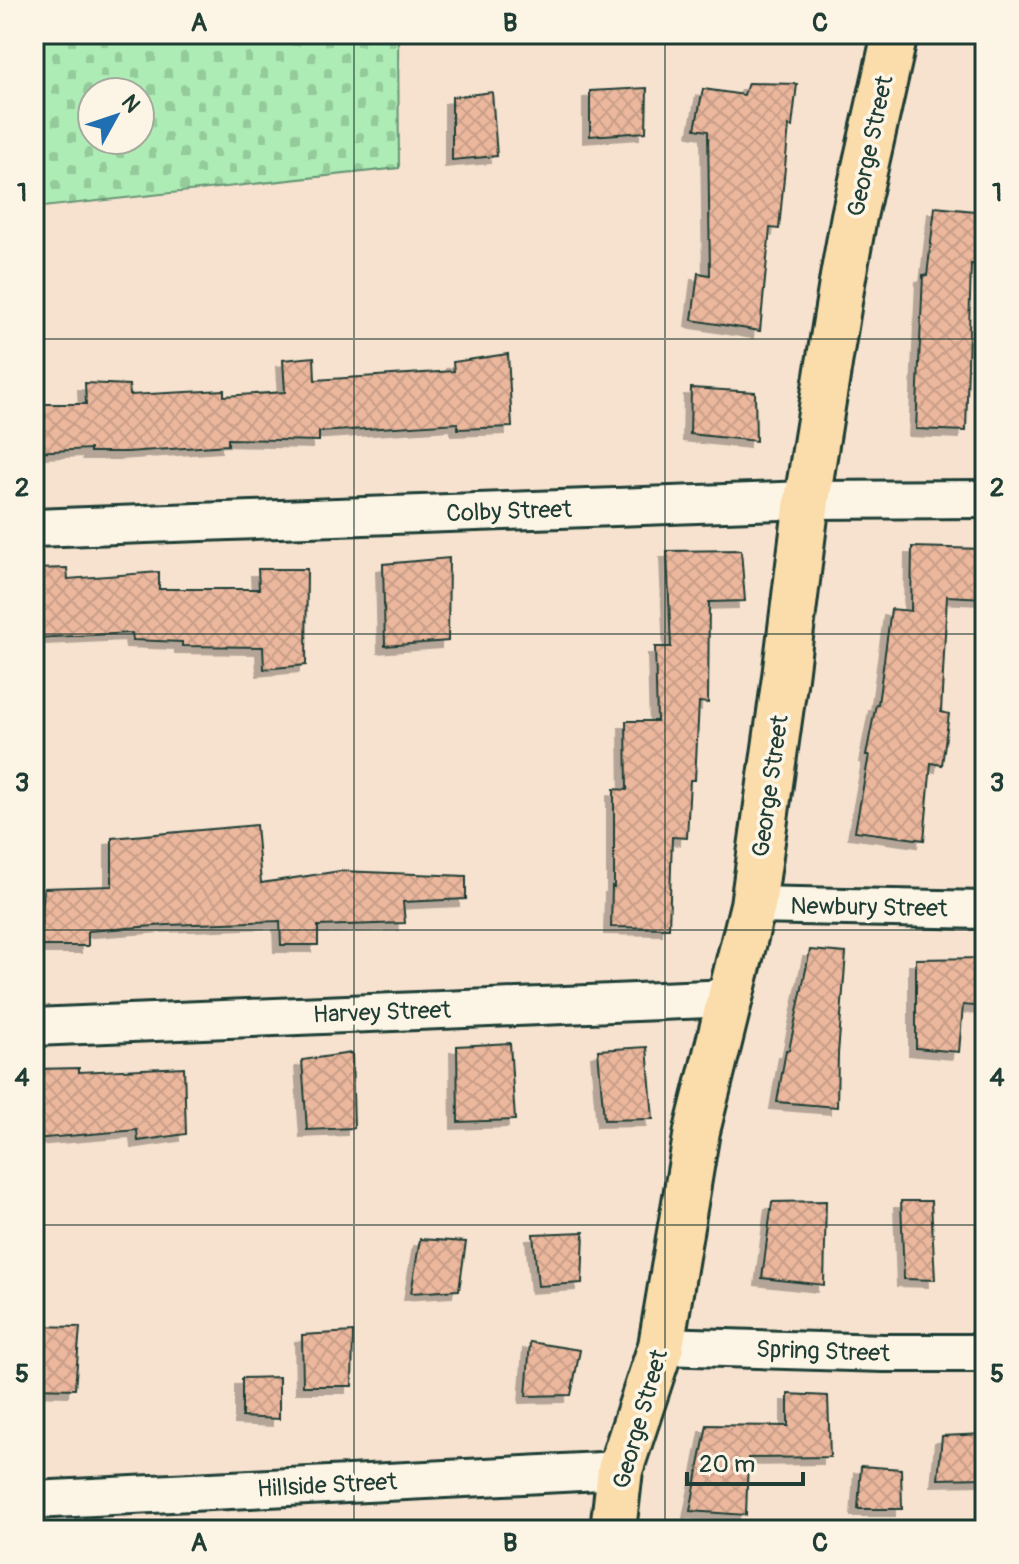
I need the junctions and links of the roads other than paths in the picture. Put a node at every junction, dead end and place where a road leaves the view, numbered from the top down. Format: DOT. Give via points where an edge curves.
graph roads {
  1 [pos="895,34"];
  2 [pos="985,499"];
  3 [pos="807,500"];
  4 [pos="34,528"];
  5 [pos="753,905"];
  6 [pos="985,910"];
  7 [pos="731,998"];
  8 [pos="34,1027"];
  9 [pos="661,1346"];
  10 [pos="985,1353"];
  11 [pos="620,1470"];
  12 [pos="34,1500"];
  13 [pos="613,1530"];
  1 -- 3 [label="main road, George Street" via="854,216"];
  2 -- 3 [label="street, Colby Street"];
  3 -- 4 [label="street, Colby Street"];
  3 -- 5 [label="main road, George Street"];
  5 -- 6 [label="street, Newbury Street"];
  5 -- 7 [label="main road, George Street"];
  7 -- 8 [label="street, Harvey Street"];
  7 -- 9 [label="main road, George Street" via="697,1131"];
  9 -- 10 [label="street, Spring Street"];
  9 -- 11 [label="main road, George Street"];
  11 -- 12 [label="street, Hillside Street"];
  11 -- 13 [label="main road, George Street"];
}
